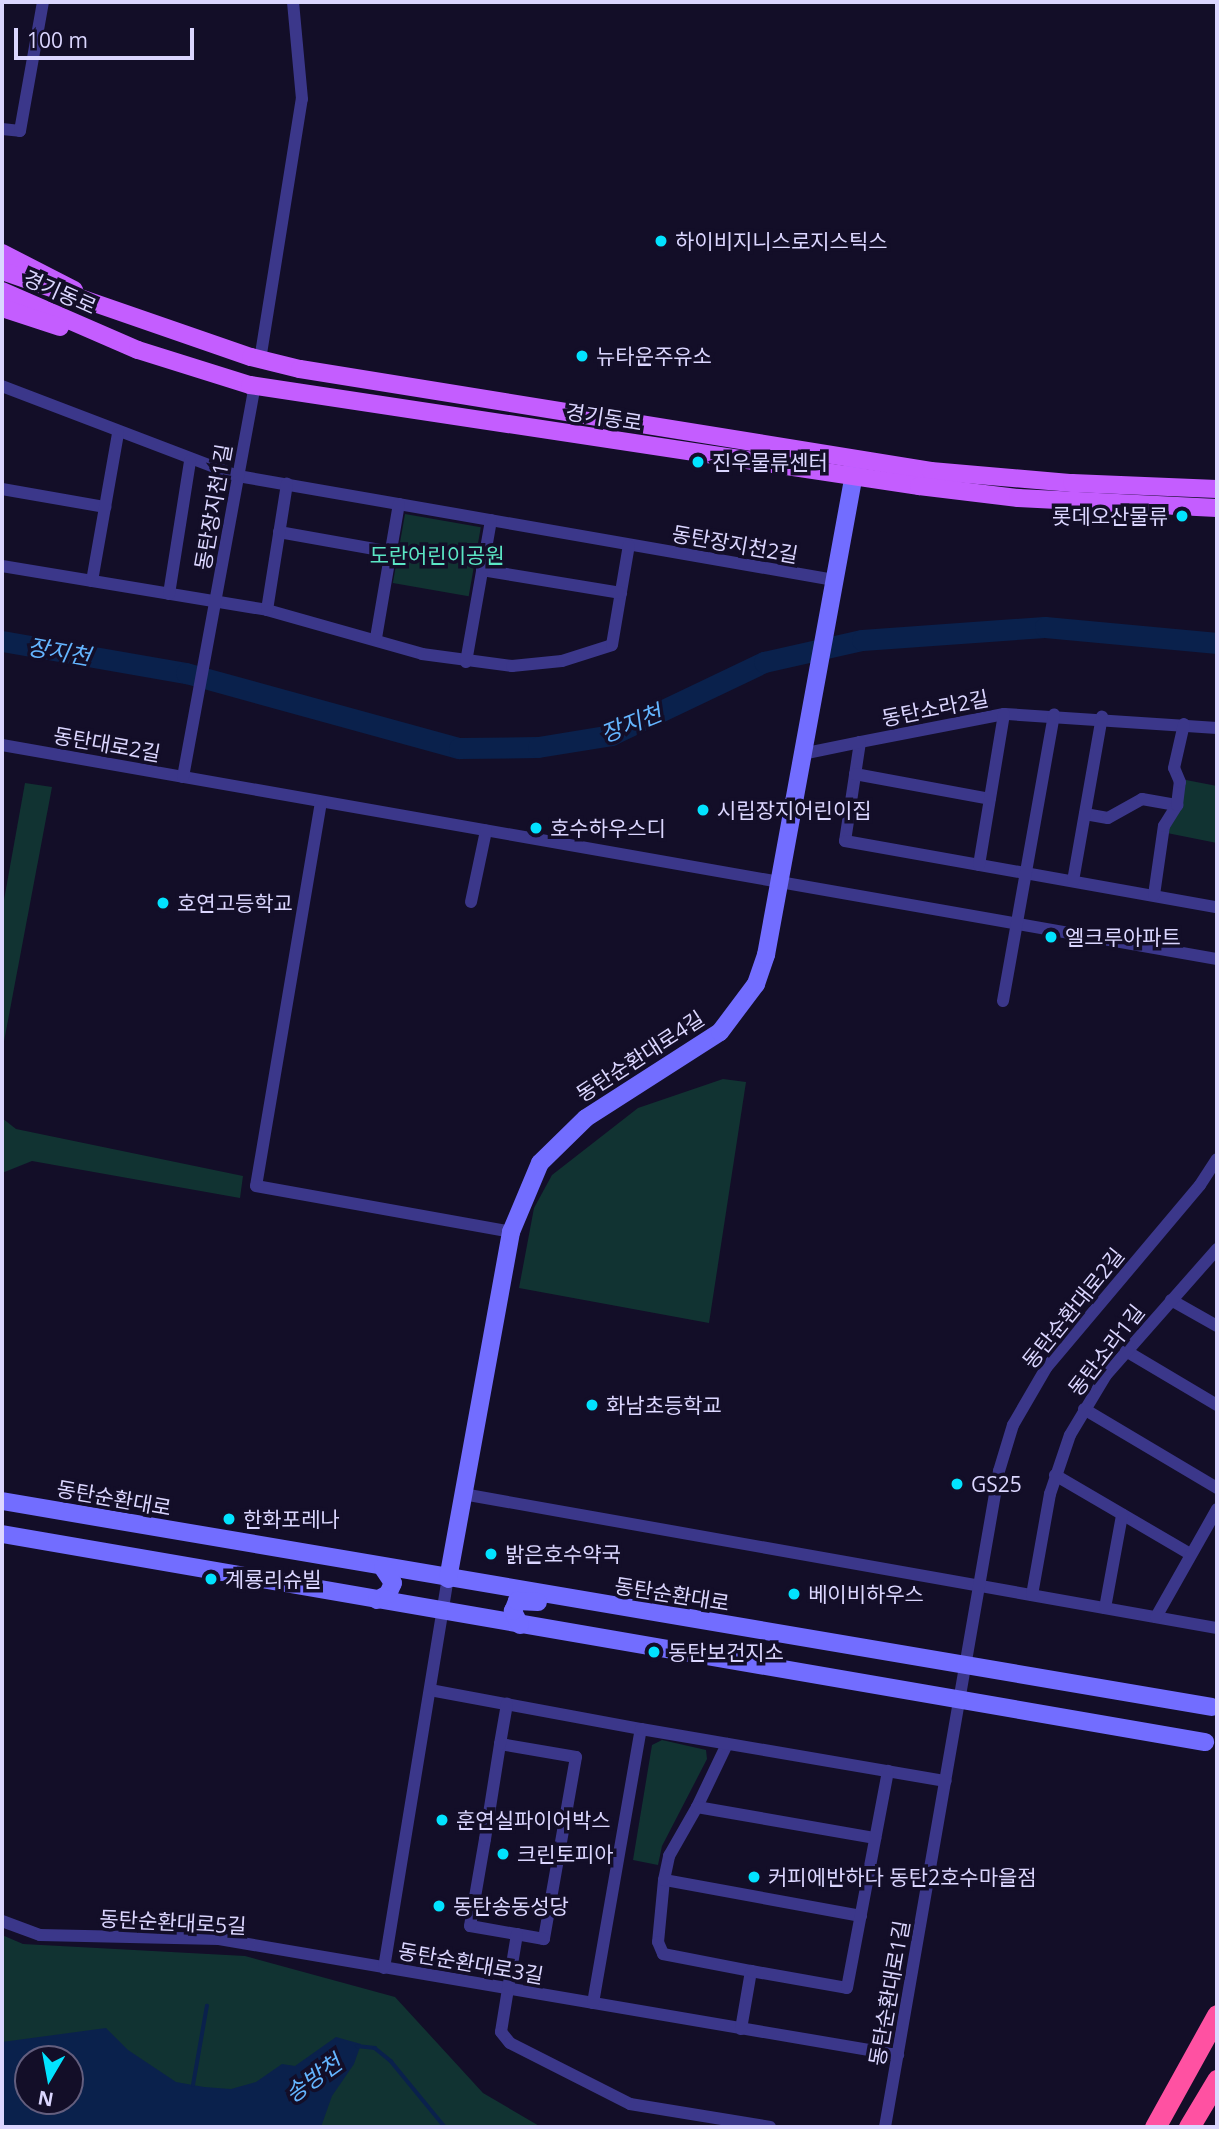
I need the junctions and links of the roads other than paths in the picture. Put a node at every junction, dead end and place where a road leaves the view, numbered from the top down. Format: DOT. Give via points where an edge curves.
graph roads {
  1 [pos="44,2"];
  2 [pos="293,2"];
  3 [pos="2,129"];
  4 [pos="2,253"];
  5 [pos="2,271"];
  6 [pos="2,291"];
  7 [pos="2,308"];
  8 [pos="107,310"];
  9 [pos="138,350"];
  10 [pos="260,359"];
  11 [pos="255,386"];
  12 [pos="2,387"];
  13 [pos="118,433"];
  14 [pos="857,460"];
  15 [pos="190,461"];
  16 [pos="239,476"];
  17 [pos="852,478"];
  18 [pos="287,484"];
  19 [pos="2,489"];
  20 [pos="1217,489"];
  21 [pos="398,504"];
  22 [pos="105,507"];
  23 [pos="1217,508"];
  24 [pos="491,520"];
  25 [pos="279,532"];
  26 [pos="629,545"];
  27 [pos="391,552"];
  28 [pos="2,566"];
  29 [pos="482,570"];
  30 [pos="834,580"];
  31 [pos="92,581"];
  32 [pos="621,593"];
  33 [pos="169,594"];
  34 [pos="216,601"];
  35 [pos="267,610"];
  36 [pos="376,638"];
  37 [pos="466,662"];
  38 [pos="1004,714"];
  39 [pos="1054,714"];
  40 [pos="1102,718"];
  41 [pos="1184,724"];
  42 [pos="1217,727"];
  43 [pos="860,742"];
  44 [pos="2,746"];
  45 [pos="802,754"];
  46 [pos="187,755"];
  47 [pos="855,774"];
  48 [pos="183,777"];
  49 [pos="990,799"];
  50 [pos="321,802"];
  51 [pos="1177,805"];
  52 [pos="1085,814"];
  53 [pos="486,831"];
  54 [pos="979,865"];
  55 [pos="1026,873"];
  56 [pos="1073,881"];
  57 [pos="779,882"];
  58 [pos="1154,895"];
  59 [pos="471,902"];
  60 [pos="1217,907"];
  61 [pos="1017,924"];
  62 [pos="1217,959"];
  63 [pos="1003,1001"];
  64 [pos="1217,1159"];
  65 [pos="511,1232"];
  66 [pos="1217,1249"];
  67 [pos="1171,1300"];
  68 [pos="1217,1326"];
  69 [pos="1126,1351"];
  70 [pos="1217,1405"];
  71 [pos="1084,1409"];
  72 [pos="1055,1475"];
  73 [pos="1217,1488"];
  74 [pos="463,1494"];
  75 [pos="2,1501"];
  76 [pos="1217,1509"];
  77 [pos="1122,1515"];
  78 [pos="1205,1529"];
  79 [pos="2,1534"];
  80 [pos="1217,1536"];
  81 [pos="1190,1554"];
  82 [pos="383,1568"];
  83 [pos="448,1579"];
  84 [pos="980,1586"];
  85 [pos="1032,1595"];
  86 [pos="377,1600"];
  87 [pos="1105,1608"];
  88 [pos="629,1610"];
  89 [pos="443,1612"];
  90 [pos="1156,1617"];
  91 [pos="520,1625"];
  92 [pos="1217,1628"];
  93 [pos="966,1666"];
  94 [pos="430,1690"];
  95 [pos="960,1700"];
  96 [pos="507,1704"];
  97 [pos="1212,1707"];
  98 [pos="641,1729"];
  99 [pos="1205,1742"];
  100 [pos="500,1744"];
  101 [pos="727,1744"];
  102 [pos="888,1771"];
  103 [pos="946,1782"];
  104 [pos="697,1807"];
  105 [pos="874,1839"];
  106 [pos="664,1880"];
  107 [pos="861,1916"];
  108 [pos="2,1921"];
  109 [pos="517,1934"];
  110 [pos="384,1968"];
  111 [pos="751,1971"];
  112 [pos="508,1989"];
  113 [pos="593,2003"];
  114 [pos="1212,2023"];
  115 [pos="741,2029"];
  116 [pos="898,2055"];
  117 [pos="1217,2080"];
  118 [pos="770,2127"];
  119 [pos="886,2127"];
  120 [pos="1155,2127"];
  121 [pos="1189,2127"];
  1 -- 3 [label="street" via="20,131"];
  2 -- 10 [label="street" via="302,99"];
  4 -- 8 [label="main road"];
  5 -- 8 [label="main road, 경기동로"];
  6 -- 9 [label="main road, 경기동로"];
  7 -- 9 [label="main road"];
  8 -- 10 [label="main road, 경기동로"];
  9 -- 11 [label="main road, 경기동로"];
  10 -- 14 [label="main road, 경기동로"];
  11 -- 16 [label="street, 동탄장지천1길"];
  11 -- 17 [label="main road, 경기동로"];
  12 -- 13 [label="street, 동탄장지천2길"];
  13 -- 15 [label="street, 동탄장지천2길"];
  13 -- 22 [label="street"];
  14 -- 17 [label="main road, 동탄순환대로4길"];
  14 -- 20 [label="main road, 경기동로" via="1072,483"];
  15 -- 16 [label="street, 동탄장지천2길"];
  15 -- 33 [label="street"];
  16 -- 18 [label="street, 동탄장지천2길"];
  16 -- 34 [label="street, 동탄장지천1길"];
  17 -- 23 [label="main road, 경기동로" via="1018,498"];
  17 -- 30 [label="main road, 동탄순환대로4길"];
  18 -- 21 [label="street, 동탄장지천2길"];
  18 -- 25 [label="street"];
  19 -- 22 [label="street"];
  21 -- 24 [label="street, 동탄장지천2길"];
  21 -- 27 [label="street"];
  22 -- 31 [label="street"];
  24 -- 26 [label="street, 동탄장지천2길"];
  24 -- 29 [label="street"];
  25 -- 27 [label="street"];
  25 -- 35 [label="street"];
  26 -- 30 [label="street, 동탄장지천2길"];
  26 -- 32 [label="street"];
  27 -- 36 [label="street"];
  28 -- 31 [label="street"];
  29 -- 32 [label="street"];
  29 -- 37 [label="street"];
  30 -- 45 [label="main road, 동탄순환대로4길"];
  31 -- 33 [label="street"];
  32 -- 37 [label="street" via="612,645 594,653 512,666"];
  33 -- 34 [label="street"];
  34 -- 35 [label="street"];
  34 -- 46 [label="street, 동탄장지천1길"];
  35 -- 36 [label="street"];
  36 -- 37 [label="street"];
  38 -- 39 [label="street, 동탄소라2길"];
  38 -- 43 [label="street, 동탄소라2길"];
  38 -- 49 [label="street"];
  39 -- 40 [label="street, 동탄소라2길"];
  39 -- 55 [label="street"];
  40 -- 41 [label="street, 동탄소라2길"];
  40 -- 52 [label="street"];
  41 -- 42 [label="street, 동탄소라2길"];
  41 -- 51 [label="street" via="1174,768 1180,782"];
  43 -- 45 [label="street"];
  43 -- 47 [label="street, 동탄소라2길"];
  44 -- 48 [label="street, 동탄대로2길"];
  45 -- 57 [label="main road, 동탄순환대로4길"];
  46 -- 48 [label="street, 동탄대로2길"];
  47 -- 49 [label="street"];
  47 -- 54 [label="street, 동탄소라2길" via="845,841"];
  48 -- 50 [label="street"];
  49 -- 54 [label="street"];
  50 -- 53 [label="street"];
  50 -- 65 [label="street" via="256,1186"];
  51 -- 52 [label="street" via="1142,799 1108,818"];
  51 -- 58 [label="street" via="1164,826"];
  52 -- 56 [label="street"];
  53 -- 57 [label="street"];
  53 -- 59 [label="street"];
  54 -- 55 [label="street, 동탄소라2길"];
  55 -- 56 [label="street, 동탄소라2길"];
  55 -- 61 [label="street"];
  56 -- 58 [label="street, 동탄소라2길"];
  57 -- 61 [label="street"];
  57 -- 65 [label="main road, 동탄순환대로4길" via="766,955 743,1006 696,1050 586,1118 561,1139 540,1163"];
  58 -- 60 [label="street, 동탄소라2길"];
  61 -- 62 [label="street"];
  61 -- 63 [label="street"];
  64 -- 84 [label="street, 동탄순환대로2길" via="1028,1396 999,1471"];
  65 -- 74 [label="main road, 동탄순환대로4길"];
  66 -- 67 [label="street, 동탄소라1길"];
  67 -- 68 [label="street"];
  67 -- 69 [label="street, 동탄소라1길"];
  69 -- 70 [label="street"];
  69 -- 71 [label="street, 동탄소라1길"];
  71 -- 72 [label="street, 동탄소라1길"];
  71 -- 73 [label="street"];
  72 -- 77 [label="street"];
  72 -- 85 [label="street, 동탄소라1길"];
  74 -- 83 [label="main road, 동탄순환대로4길"];
  74 -- 84 [label="street"];
  75 -- 82 [label="main road, 동탄순환대로"];
  76 -- 78 [label="street"];
  77 -- 81 [label="street"];
  77 -- 87 [label="street"];
  78 -- 80 [label="street"];
  78 -- 81 [label="street"];
  79 -- 86 [label="main road"];
  81 -- 90 [label="street"];
  82 -- 83 [label="main road, 동탄순환대로"];
  82 -- 86 [label="main road" via="393,1583 388,1594"];
  83 -- 88 [label="main road, 동탄순환대로"];
  83 -- 89 [label="street, 동탄순환대로3길"];
  84 -- 85 [label="street"];
  84 -- 93 [label="street, 동탄순환대로2길"];
  85 -- 87 [label="street"];
  86 -- 89 [label="main road"];
  87 -- 90 [label="street"];
  88 -- 91 [label="main road" via="517,1601 513,1611"];
  88 -- 93 [label="main road, 동탄순환대로"];
  89 -- 91 [label="main road"];
  89 -- 94 [label="street, 동탄순환대로3길"];
  90 -- 92 [label="street"];
  91 -- 95 [label="main road"];
  93 -- 95 [label="street, 동탄순환대로2길"];
  93 -- 97 [label="main road, 동탄순환대로"];
  94 -- 96 [label="street"];
  94 -- 110 [label="street, 동탄순환대로3길"];
  95 -- 99 [label="main road"];
  95 -- 103 [label="street, 동탄순환대로1길"];
  96 -- 98 [label="street"];
  96 -- 100 [label="street"];
  98 -- 101 [label="street"];
  98 -- 113 [label="street"];
  100 -- 109 [label="street" via="470,1926"];
  100 -- 109 [label="street" via="576,1757 544,1939"];
  101 -- 102 [label="street"];
  101 -- 104 [label="street"];
  102 -- 103 [label="street"];
  102 -- 105 [label="street"];
  103 -- 116 [label="street, 동탄순환대로1길"];
  104 -- 105 [label="street"];
  104 -- 106 [label="street" via="668,1856"];
  105 -- 107 [label="street"];
  106 -- 107 [label="street"];
  106 -- 111 [label="street" via="658,1942 663,1954"];
  107 -- 111 [label="street" via="847,1988"];
  108 -- 110 [label="street, 동탄순환대로5길" via="40,1935 219,1939"];
  109 -- 112 [label="street"];
  110 -- 112 [label="street, 동탄순환대로3길"];
  111 -- 115 [label="street"];
  112 -- 113 [label="street, 동탄순환대로3길"];
  112 -- 118 [label="street" via="501,2032 510,2043 630,2104"];
  113 -- 115 [label="street, 동탄순환대로3길"];
  114 -- 120 [label="highway"];
  115 -- 116 [label="street, 동탄순환대로3길"];
  116 -- 119 [label="street, 동탄순환대로1길"];
  117 -- 121 [label="highway"];
}
